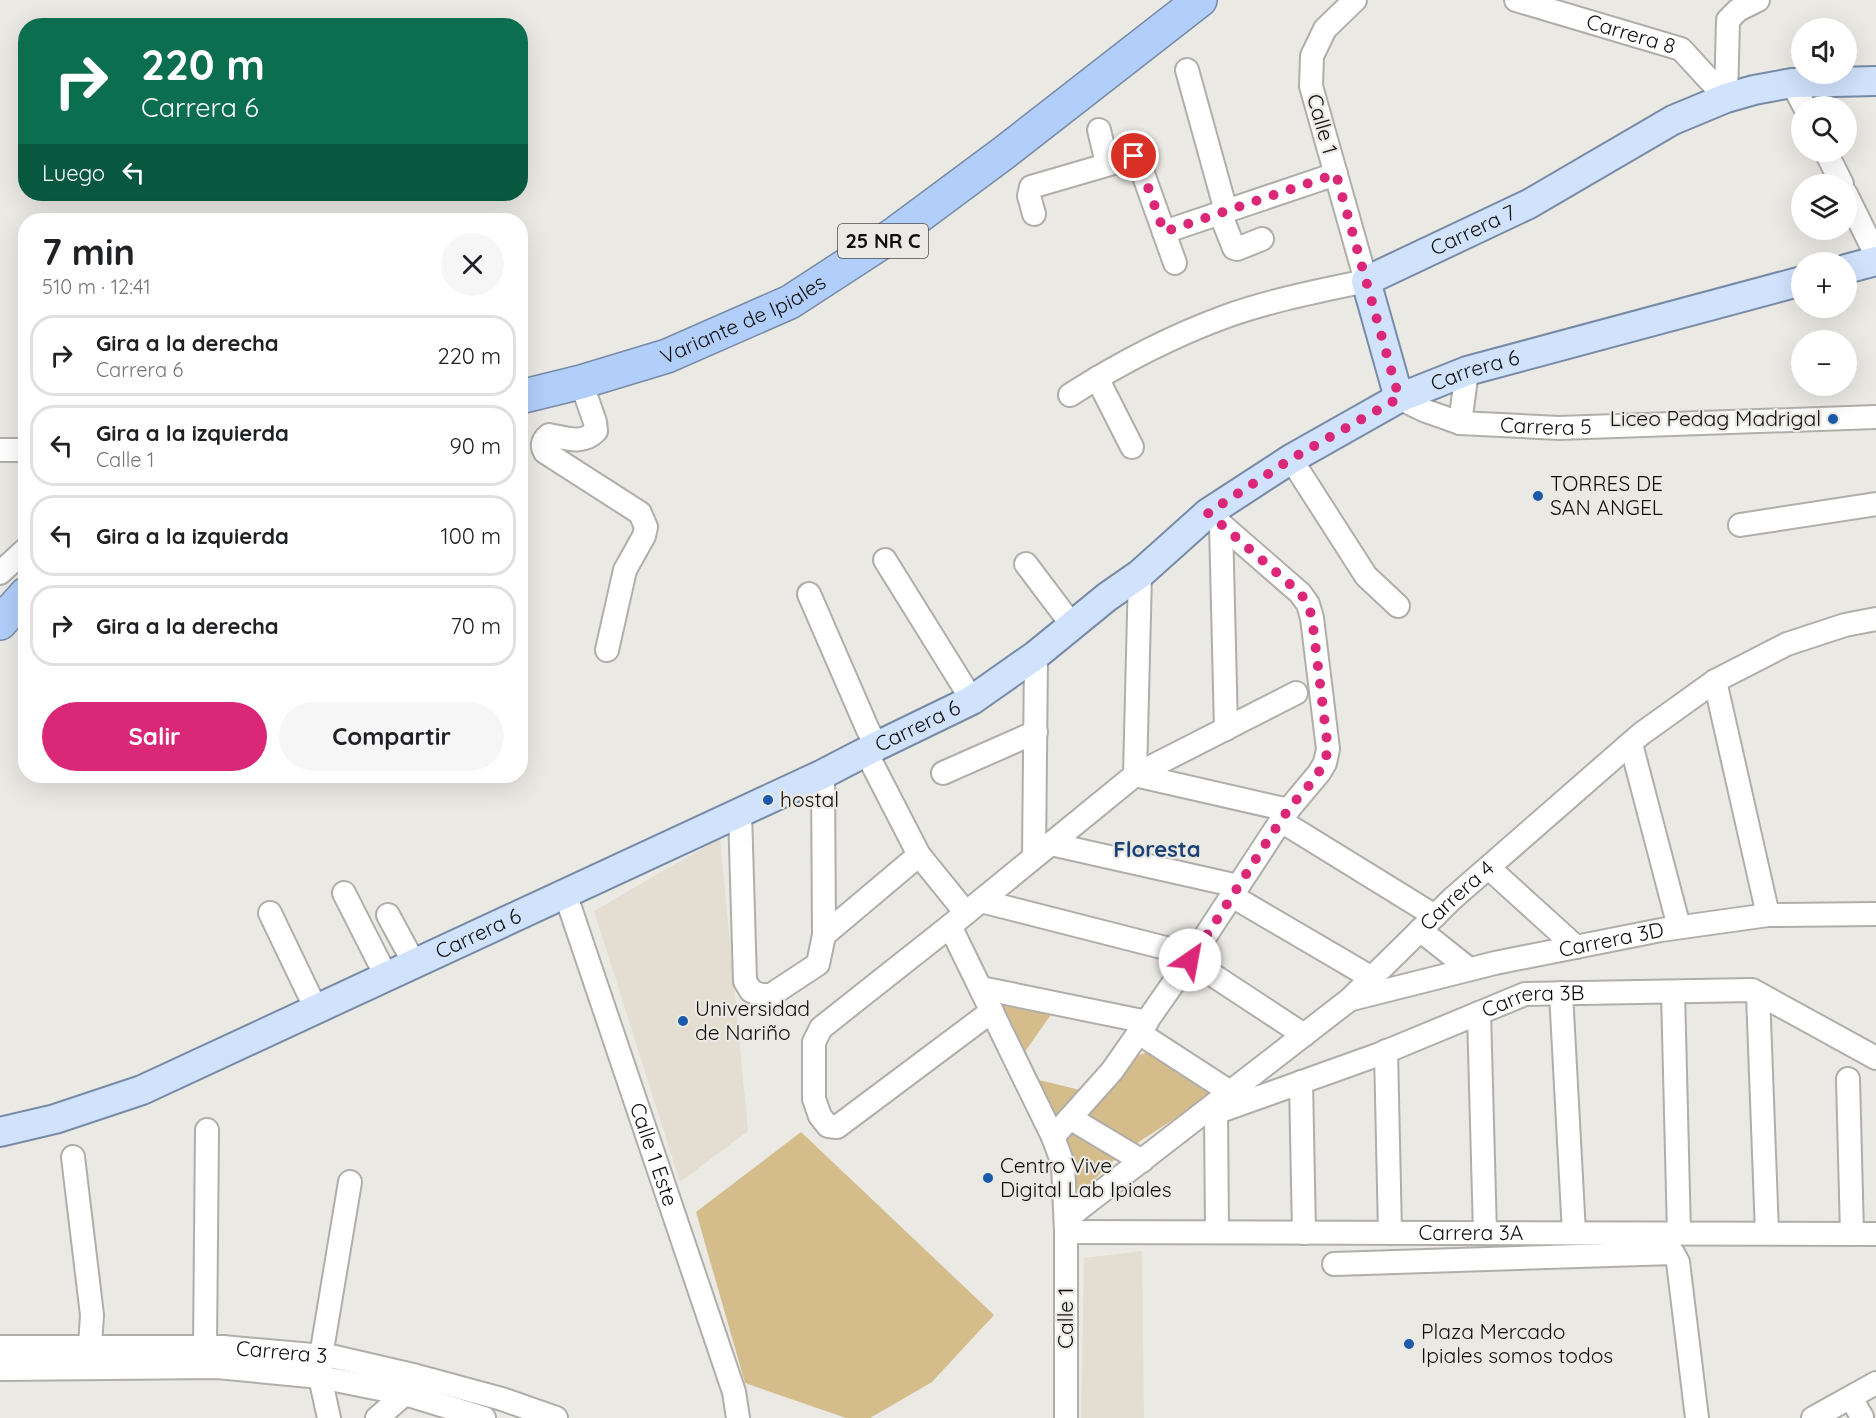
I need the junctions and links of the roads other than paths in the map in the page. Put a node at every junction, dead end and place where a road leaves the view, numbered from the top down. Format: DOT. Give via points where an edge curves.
graph roads {
  1 [pos="1200,0"];
  2 [pos="1355,0"];
  3 [pos="1516,0"];
  4 [pos="1758,0"];
  5 [pos="1187,70"];
  6 [pos="1876,81"];
  7 [pos="1798,95"];
  8 [pos="1726,98"];
  9 [pos="1099,130"];
  10 [pos="1107,164"];
  11 [pos="1336,174"];
  12 [pos="1223,212"];
  13 [pos="1034,214"];
  14 [pos="1857,216"];
  15 [pos="1164,232"];
  16 [pos="1262,239"];
  17 [pos="1876,255"];
  18 [pos="1876,261"];
  19 [pos="1175,263"];
  20 [pos="1857,266"];
  21 [pos="1366,281"];
  22 [pos="1791,284"];
  23 [pos="1467,371"];
  24 [pos="1097,378"];
  25 [pos="581,382"];
  26 [pos="1070,394"];
  27 [pos="528,395"];
  28 [pos="1399,398"];
  29 [pos="1876,417"];
  30 [pos="1460,423"];
  31 [pos="1132,447"];
  32 [pos="0,450"];
  33 [pos="18,450"];
  34 [pos="1291,459"];
  35 [pos="1876,504"];
  36 [pos="1214,519"];
  37 [pos="1740,525"];
  38 [pos="18,556"];
  39 [pos="885,560"];
  40 [pos="1026,564"];
  41 [pos="0,573"];
  42 [pos="1140,574"];
  43 [pos="809,594"];
  44 [pos="18,603"];
  45 [pos="1398,606"];
  46 [pos="1876,619"];
  47 [pos="0,623"];
  48 [pos="1072,626"];
  49 [pos="607,650"];
  50 [pos="1036,655"];
  51 [pos="1715,681"];
  52 [pos="1296,693"];
  53 [pos="972,700"];
  54 [pos="1226,729"];
  55 [pos="1036,732"];
  56 [pos="1631,744"];
  57 [pos="872,749"];
  58 [pos="943,773"];
  59 [pos="823,774"];
  60 [pos="1135,775"];
  61 [pos="740,812"];
  62 [pos="1284,816"];
  63 [pos="1043,850"];
  64 [pos="919,855"];
  65 [pos="1489,868"];
  66 [pos="1235,891"];
  67 [pos="344,892"];
  68 [pos="565,893"];
  69 [pos="270,913"];
  70 [pos="966,913"];
  71 [pos="1876,914"];
  72 [pos="388,915"];
  73 [pos="1768,915"];
  74 [pos="1428,923"];
  75 [pos="1679,927"];
  76 [pos="824,935"];
  77 [pos="1576,946"];
  78 [pos="1191,958"];
  79 [pos="414,963"];
  80 [pos="1469,969"];
  81 [pos="386,976"];
  82 [pos="1372,978"];
  83 [pos="981,988"];
  84 [pos="1673,992"];
  85 [pos="1561,993"];
  86 [pos="1758,994"];
  87 [pos="1349,1000"];
  88 [pos="316,1008"];
  89 [pos="992,1011"];
  90 [pos="1479,1013"];
  91 [pos="1143,1027"];
  92 [pos="1304,1035"];
  93 [pos="1386,1051"];
  94 [pos="1876,1058"];
  95 [pos="1848,1079"];
  96 [pos="1301,1082"];
  97 [pos="1230,1092"];
  98 [pos="1216,1113"];
  99 [pos="1070,1118"];
  100 [pos="1194,1120"];
  101 [pos="207,1130"];
  102 [pos="0,1132"];
  103 [pos="1053,1137"];
  104 [pos="73,1157"];
  105 [pos="1142,1161"];
  106 [pos="350,1182"];
  107 [pos="1066,1225"];
  108 [pos="1217,1232"];
  109 [pos="1304,1233"];
  110 [pos="1390,1233"];
  111 [pos="1485,1233"];
  112 [pos="1574,1233"];
  113 [pos="1679,1233"];
  114 [pos="1767,1233"];
  115 [pos="1852,1234"];
  116 [pos="1876,1234"];
  117 [pos="1334,1264"];
  118 [pos="0,1347"];
  119 [pos="205,1347"];
  120 [pos="89,1357"];
  121 [pos="172,1357"];
  122 [pos="320,1367"];
  123 [pos="0,1368"];
  124 [pos="1876,1383"];
  125 [pos="411,1385"];
  126 [pos="1862,1410"];
  127 [pos="329,1418"];
  128 [pos="377,1418"];
  129 [pos="484,1418"];
  130 [pos="555,1418"];
  131 [pos="738,1418"];
  132 [pos="1066,1418"];
  133 [pos="1697,1418"];
  134 [pos="1813,1418"];
  1 -- 25 [label="highway, Variante de Ipiales / 25 NR C" via="896,233 790,302 667,356"];
  2 -- 11 [label="street, Calle 1" via="1325,29 1312,56 1311,86"];
  3 -- 8 [label="street, Carrera 8" via="1682,48"];
  4 -- 8 [label="street" via="1728,20"];
  5 -- 12 [label="street"];
  6 -- 7 [label="main road, Carrera 7"];
  7 -- 8 [label="main road, Carrera 7" via="1754,90"];
  8 -- 21 [label="main road, Carrera 7" via="1673,120 1529,204"];
  9 -- 10 [label="street"];
  10 -- 13 [label="street" via="1031,187"];
  10 -- 15 [label="street" via="1137,158"];
  11 -- 12 [label="street"];
  11 -- 21 [label="street, Calle 1"];
  12 -- 15 [label="street"];
  12 -- 16 [label="street" via="1234,248"];
  14 -- 17 [label="street"];
  15 -- 19 [label="street"];
  18 -- 20 [label="main road"];
  21 -- 24 [label="street, Carrera 7" via="1227,316 1161,344"];
  21 -- 28 [label="main road, Calle 1"];
  22 -- 23 [label="main road, Carrera 6"];
  23 -- 28 [label="main road, Carrera 6"];
  23 -- 30 [label="street"];
  24 -- 26 [label="street, Carrera 7"];
  24 -- 31 [label="street"];
  25 -- 27 [label="highway, Variante de Ipiales / 25 NR C"];
  25 -- 49 [label="street" via="596,432 586,439 574,440 549,435 542,448 640,513 645,527 625,570"];
  28 -- 30 [label="street, Carrera 5"];
  28 -- 34 [label="main road, Carrera 6"];
  29 -- 30 [label="street, Carrera 5" via="1559,428"];
  32 -- 33 [label="street"];
  34 -- 36 [label="main road, Carrera 6"];
  34 -- 45 [label="street" via="1366,576"];
  35 -- 37 [label="street"];
  36 -- 42 [label="main road, Carrera 6"];
  36 -- 54 [label="street"];
  36 -- 62 [label="street" via="1300,593 1312,618 1328,749 1319,773"];
  38 -- 41 [label="street"];
  39 -- 53 [label="street"];
  40 -- 48 [label="street"];
  42 -- 48 [label="main road, Carrera 6"];
  42 -- 60 [label="street"];
  43 -- 57 [label="street, Calle 1" via="868,730"];
  44 -- 47 [label="highway"];
  46 -- 51 [label="street, Carrera 4" via="1787,645"];
  48 -- 50 [label="main road, Carrera 6"];
  50 -- 53 [label="main road, Carrera 6"];
  50 -- 55 [label="street"];
  51 -- 56 [label="street, Carrera 4"];
  51 -- 73 [label="street"];
  52 -- 54 [label="street"];
  53 -- 57 [label="main road, Carrera 6"];
  54 -- 60 [label="street"];
  55 -- 58 [label="street"];
  55 -- 63 [label="street"];
  56 -- 65 [label="street, Carrera 4"];
  56 -- 75 [label="street"];
  57 -- 59 [label="main road, Carrera 6"];
  57 -- 64 [label="street, Calle 1"];
  59 -- 61 [label="main road, Carrera 6"];
  59 -- 76 [label="street"];
  60 -- 62 [label="street"];
  60 -- 63 [label="street"];
  61 -- 68 [label="main road, Carrera 6"];
  61 -- 76 [label="street" via="745,981 751,991 771,995 818,964"];
  62 -- 66 [label="street"];
  62 -- 74 [label="street"];
  63 -- 66 [label="street"];
  63 -- 70 [label="street"];
  64 -- 70 [label="street, Calle 1"];
  64 -- 76 [label="street"];
  65 -- 74 [label="street, Carrera 4"];
  65 -- 77 [label="street"];
  66 -- 78 [label="street"];
  66 -- 82 [label="street"];
  67 -- 81 [label="street"];
  68 -- 79 [label="main road, Carrera 6"];
  68 -- 131 [label="street, Calle 1 Este" via="734,1392"];
  69 -- 88 [label="street"];
  70 -- 78 [label="street"];
  70 -- 83 [label="street, Calle 1"];
  70 -- 89 [label="street" via="821,1028 814,1042 814,1099 819,1116 828,1126 837,1127"];
  71 -- 73 [label="street, Carrera 3D"];
  72 -- 79 [label="street"];
  73 -- 75 [label="street, Carrera 3D"];
  74 -- 80 [label="street"];
  74 -- 82 [label="street, Carrera 4"];
  75 -- 77 [label="street, Carrera 3D"];
  77 -- 80 [label="street, Carrera 3D"];
  78 -- 91 [label="street"];
  78 -- 92 [label="street"];
  79 -- 81 [label="main road, Carrera 6"];
  80 -- 87 [label="street, Carrera 3D"];
  81 -- 88 [label="main road, Carrera 6"];
  82 -- 87 [label="street, Carrera 4"];
  83 -- 89 [label="street, Calle 1"];
  83 -- 91 [label="street"];
  84 -- 85 [label="street, Carrera 3B"];
  84 -- 86 [label="street, Carrera 3B" via="1752,990"];
  84 -- 113 [label="street"];
  85 -- 90 [label="street, Carrera 3B" via="1525,994"];
  85 -- 112 [label="street"];
  86 -- 94 [label="street, Carrera 3B"];
  86 -- 114 [label="street"];
  87 -- 92 [label="street, Carrera 4"];
  88 -- 102 [label="main road, Carrera 6" via="142,1089 56,1119"];
  89 -- 103 [label="street, Calle 1"];
  90 -- 93 [label="street, Carrera 3B"];
  90 -- 111 [label="street"];
  91 -- 97 [label="street"];
  91 -- 99 [label="street" via="1112,1071"];
  92 -- 97 [label="street, Carrera 4"];
  93 -- 96 [label="street, Carrera 3B"];
  93 -- 110 [label="street"];
  95 -- 115 [label="street"];
  96 -- 98 [label="street, Carrera 3B"];
  96 -- 109 [label="street"];
  97 -- 100 [label="street, Carrera 4"];
  98 -- 100 [label="street, Carrera 3B"];
  98 -- 108 [label="street"];
  99 -- 103 [label="street"];
  99 -- 105 [label="street"];
  100 -- 105 [label="street, Carrera 4"];
  101 -- 119 [label="street"];
  103 -- 107 [label="street, Calle 1" via="1063,1164"];
  104 -- 120 [label="street" via="92,1316"];
  105 -- 107 [label="street, Carrera 4"];
  106 -- 122 [label="street"];
  107 -- 108 [label="street, Carrera 3A"];
  107 -- 132 [label="street, Calle 1"];
  108 -- 109 [label="street, Carrera 3A"];
  109 -- 110 [label="street, Carrera 3A"];
  110 -- 111 [label="street, Carrera 3A"];
  111 -- 112 [label="street, Carrera 3A"];
  112 -- 113 [label="street, Carrera 3A"];
  113 -- 114 [label="street, Carrera 3A"];
  114 -- 115 [label="street, Carrera 3A"];
  115 -- 116 [label="street, Carrera 3A"];
  117 -- 133 [label="street" via="1673,1253 1678,1262"];
  118 -- 120 [label="street, Carrera 3"];
  119 -- 121 [label="street, Carrera 3"];
  119 -- 122 [label="street, Carrera 3"];
  120 -- 121 [label="street, Carrera 3"];
  120 -- 123 [label="street, Carrera 3"];
  121 -- 122 [label="street, Carrera 3" via="217,1366"];
  122 -- 125 [label="street, Carrera 3" via="335,1357"];
  122 -- 127 [label="street"];
  124 -- 126 [label="street"];
  125 -- 128 [label="street"];
  125 -- 129 [label="street, Carrera 3"];
  125 -- 130 [label="street, Carrera 3" via="502,1400"];
  126 -- 134 [label="street"];
}
